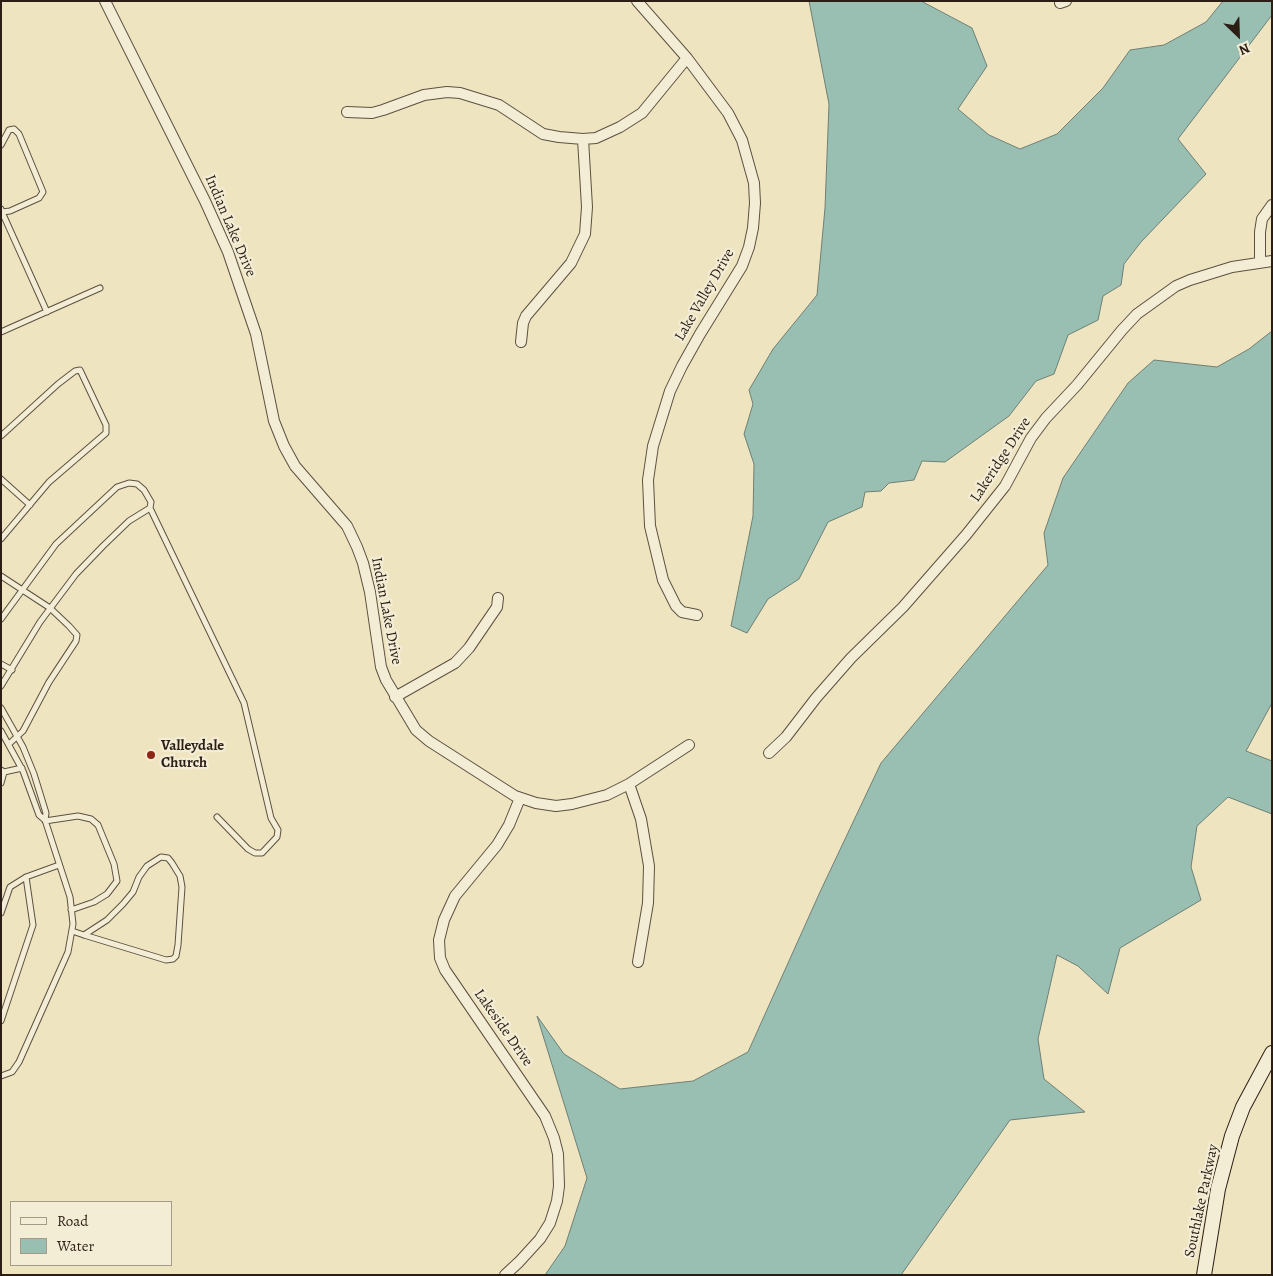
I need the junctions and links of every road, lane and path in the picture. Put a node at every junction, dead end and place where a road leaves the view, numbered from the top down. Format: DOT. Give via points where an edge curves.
graph roads {
  1 [pos="105,1"];
  2 [pos="637,1"];
  3 [pos="687,58"];
  4 [pos="347,112"];
  5 [pos="583,139"];
  6 [pos="1,146"];
  7 [pos="1272,205"];
  8 [pos="2,210"];
  9 [pos="1272,261"];
  10 [pos="1260,262"];
  11 [pos="100,288"];
  12 [pos="47,312"];
  13 [pos="1,332"];
  14 [pos="521,342"];
  15 [pos="1,436"];
  16 [pos="1,479"];
  17 [pos="30,505"];
  18 [pos="150,508"];
  19 [pos="1,539"];
  20 [pos="1,576"];
  21 [pos="21,590"];
  22 [pos="498,598"];
  23 [pos="50,608"];
  24 [pos="697,615"];
  25 [pos="1,619"];
  26 [pos="1,664"];
  27 [pos="12,670"];
  28 [pos="1,686"];
  29 [pos="395,697"];
  30 [pos="1,708"];
  31 [pos="1,731"];
  32 [pos="18,737"];
  33 [pos="8,744"];
  34 [pos="689,745"];
  35 [pos="769,753"];
  36 [pos="22,768"];
  37 [pos="3,771"];
  38 [pos="1,783"];
  39 [pos="629,784"];
  40 [pos="520,798"];
  41 [pos="217,817"];
  42 [pos="45,821"];
  43 [pos="59,865"];
  44 [pos="26,877"];
  45 [pos="71,910"];
  46 [pos="1,913"];
  47 [pos="72,931"];
  48 [pos="84,935"];
  49 [pos="638,962"];
  50 [pos="1,1021"];
  51 [pos="1272,1053"];
  52 [pos="1,1076"];
  53 [pos="505,1275"];
  54 [pos="1204,1275"];
  1 -- 29 [label="street, Indian Lake Drive" via="228,252 256,334 274,421 284,446 295,466 347,526 357,547 370,592 380,666"];
  2 -- 3 [label="street, Lake Valley Drive"];
  3 -- 5 [label="street" via="650,104 630,122 596,138"];
  3 -- 24 [label="street, Lake Valley Drive" via="728,113 742,140 751,170 755,203 753,228 742,266 670,391 653,446 648,480 650,526 663,580 676,606 682,612"];
  4 -- 5 [label="street" via="372,113 424,95 460,93 499,105 543,134"];
  5 -- 14 [label="street" via="587,207 585,234 570,263 526,316"];
  6 -- 8 [label="lane" via="8,130 14,129 19,134 42,192 39,198 10,211"];
  7 -- 10 [label="street" via="1262,219"];
  8 -- 12 [label="lane"];
  9 -- 10 [label="street, Lakeridge Drive"];
  10 -- 35 [label="street, Lakeridge Drive" via="1190,280 1176,286 1137,314 1046,418 1031,438 1005,486 966,536 903,607 851,658"];
  11 -- 12 [label="lane"];
  12 -- 13 [label="lane"];
  15 -- 17 [label="lane" via="58,384 80,370 106,425 106,433 49,482"];
  16 -- 17 [label="lane"];
  17 -- 19 [label="lane"];
  18 -- 21 [label="lane" via="151,502 137,484 117,487 56,544"];
  18 -- 23 [label="lane" via="129,521 102,546"];
  18 -- 41 [label="lane" via="244,703 278,837 262,853 255,853"];
  20 -- 21 [label="lane"];
  21 -- 23 [label="lane"];
  21 -- 25 [label="lane"];
  22 -- 29 [label="street" via="497,607 455,663"];
  23 -- 27 [label="lane"];
  23 -- 32 [label="lane" via="69,626 76,635 76,641"];
  26 -- 27 [label="lane"];
  27 -- 28 [label="lane"];
  29 -- 40 [label="street, Indian Lake Drive" via="416,730 429,741"];
  30 -- 32 [label="lane"];
  31 -- 33 [label="lane"];
  32 -- 33 [label="lane"];
  32 -- 42 [label="lane" via="34,774 46,813"];
  33 -- 36 [label="lane"];
  34 -- 39 [label="street, Indian Lake Drive"];
  36 -- 37 [label="lane"];
  36 -- 42 [label="lane"];
  37 -- 38 [label="lane"];
  39 -- 40 [label="street, Indian Lake Drive" via="607,795 572,804 556,806"];
  39 -- 49 [label="street" via="641,819 649,866 648,903"];
  40 -- 53 [label="street, Lakeside Drive" via="497,845 455,896 439,940 440,958 445,970 545,1116 558,1154 559,1186 550,1222 534,1246"];
  42 -- 43 [label="lane"];
  42 -- 45 [label="lane" via="78,816 91,819 98,825 114,864 117,881 107,894"];
  43 -- 44 [label="lane"];
  43 -- 45 [label="lane" via="70,896"];
  44 -- 46 [label="lane" via="10,887"];
  44 -- 50 [label="lane" via="33,925"];
  45 -- 47 [label="lane"];
  47 -- 48 [label="lane"];
  47 -- 52 [label="lane" via="68,952 19,1062 12,1072"];
  48 -- 48 [label="lane" via="166,960 173,959 178,946 182,887 180,876 168,858 161,857 147,866 123,904 107,920"];
  51 -- 54 [label="street, Southlake Parkway" via="1243,1107 1232,1136 1218,1189"];
}
